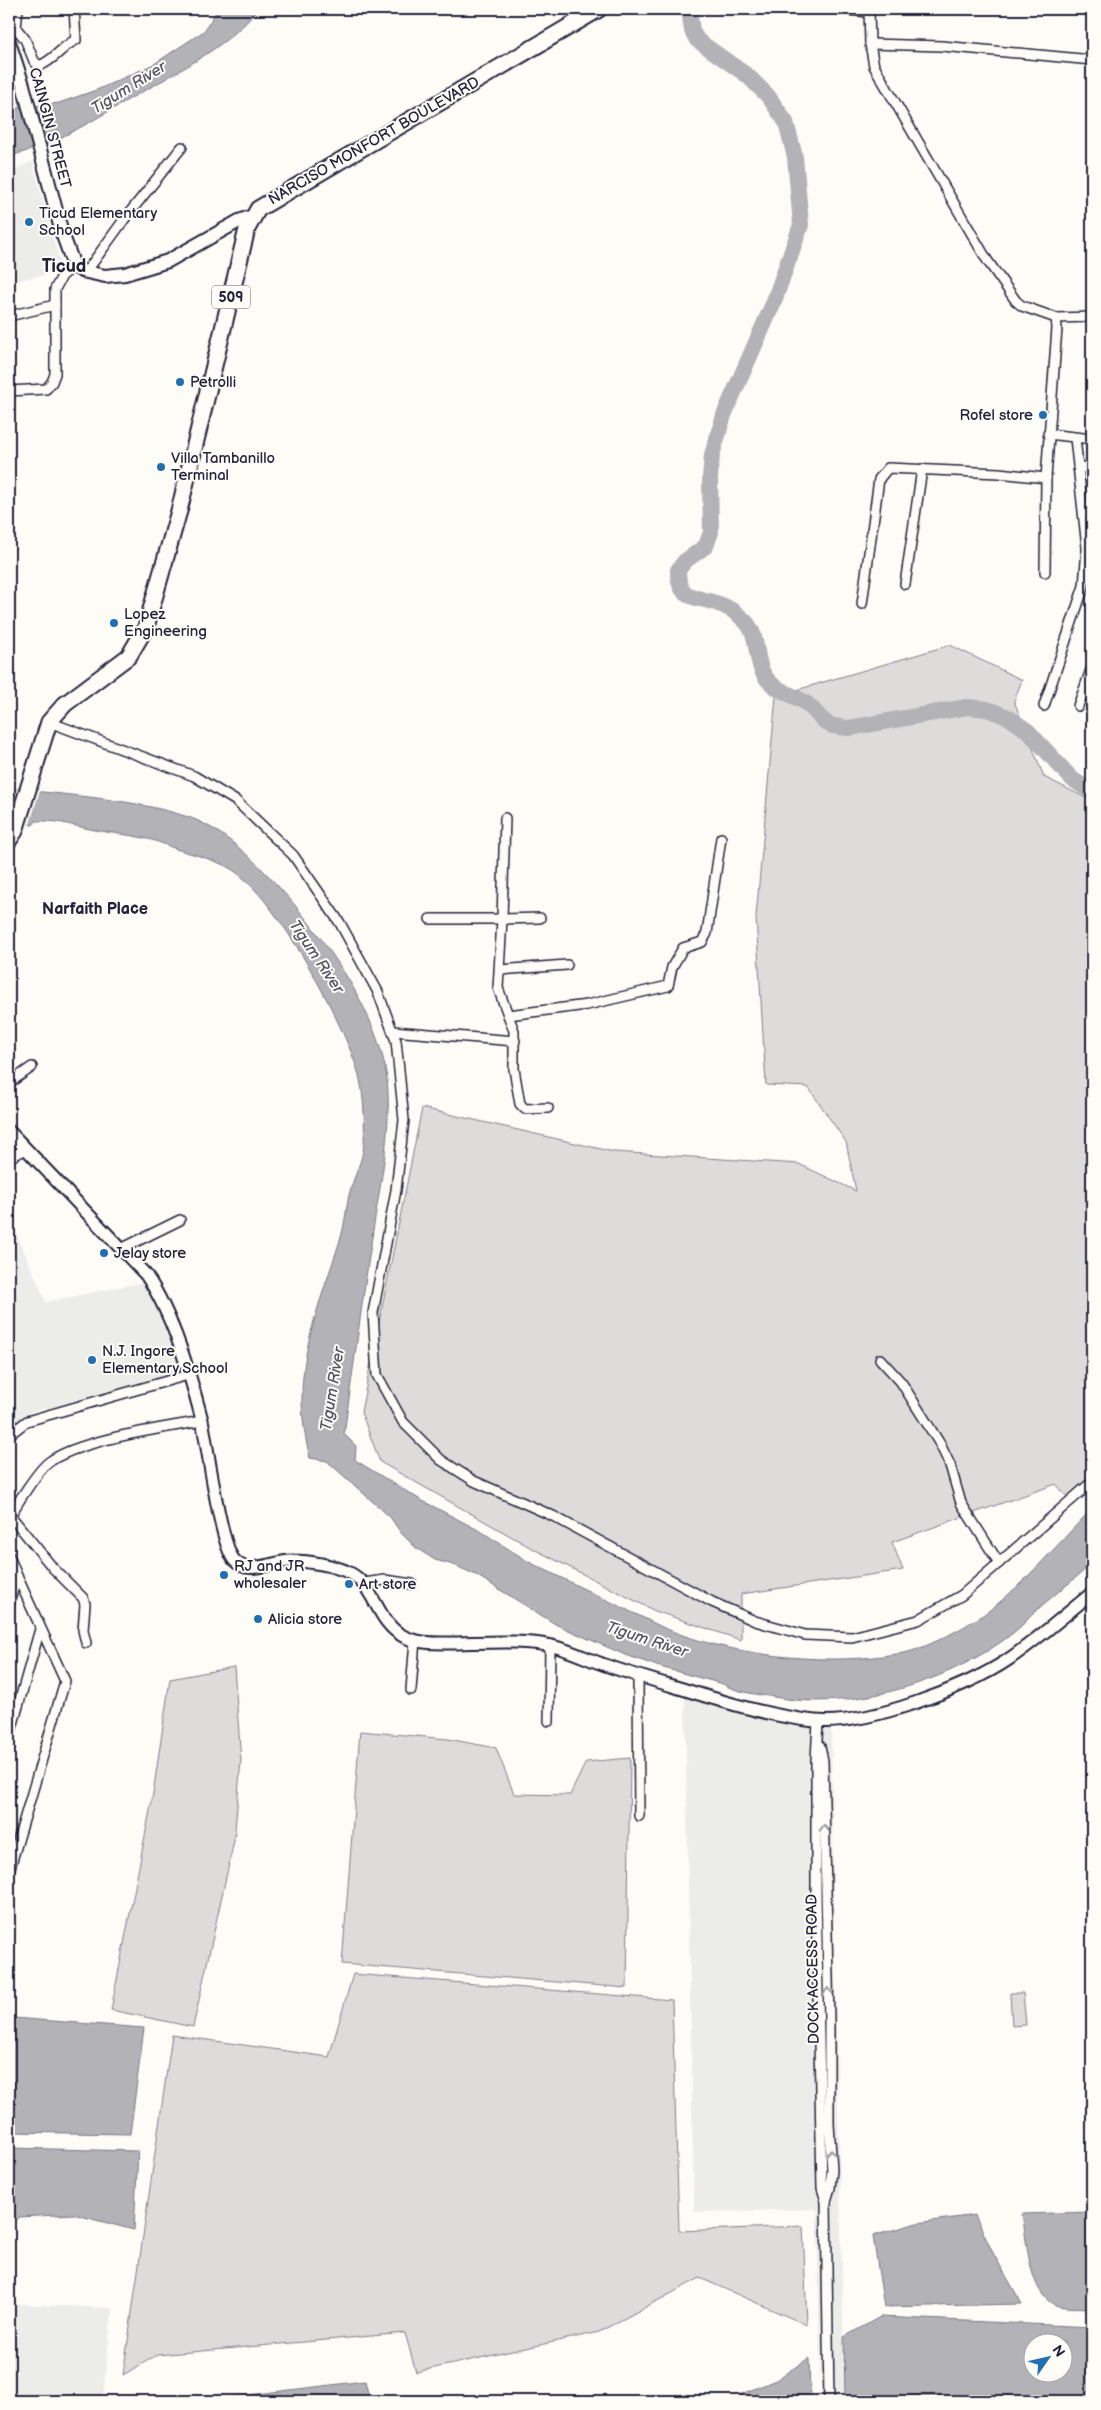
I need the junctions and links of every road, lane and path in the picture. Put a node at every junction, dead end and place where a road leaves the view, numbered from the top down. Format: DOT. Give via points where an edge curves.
graph roads {
  1 [pos="18,9"];
  2 [pos="74,9"];
  3 [pos="598,9"];
  4 [pos="834,9"];
  5 [pos="869,10"];
  6 [pos="12,28"];
  7 [pos="9,42"];
  8 [pos="870,44"];
  9 [pos="1092,60"];
  10 [pos="182,147"];
  11 [pos="253,216"];
  12 [pos="74,266"];
  13 [pos="86,272"];
  14 [pos="55,305"];
  15 [pos="9,316"];
  16 [pos="1092,317"];
  17 [pos="1056,318"];
  18 [pos="9,391"];
  19 [pos="1048,434"];
  20 [pos="1075,438"];
  21 [pos="1092,439"];
  22 [pos="1078,467"];
  23 [pos="1092,468"];
  24 [pos="922,469"];
  25 [pos="1046,478"];
  26 [pos="1082,496"];
  27 [pos="1092,497"];
  28 [pos="1088,531"];
  29 [pos="1089,566"];
  30 [pos="1045,572"];
  31 [pos="905,584"];
  32 [pos="1088,587"];
  33 [pos="862,604"];
  34 [pos="1092,667"];
  35 [pos="1044,706"];
  36 [pos="1078,706"];
  37 [pos="48,726"];
  38 [pos="505,818"];
  39 [pos="12,835"];
  40 [pos="721,838"];
  41 [pos="540,918"];
  42 [pos="430,919"];
  43 [pos="502,919"];
  44 [pos="567,966"];
  45 [pos="500,970"];
  46 [pos="508,1015"];
  47 [pos="393,1031"];
  48 [pos="515,1042"];
  49 [pos="32,1067"];
  50 [pos="9,1083"];
  51 [pos="548,1108"];
  52 [pos="9,1131"];
  53 [pos="26,1149"];
  54 [pos="9,1158"];
  55 [pos="180,1220"];
  56 [pos="121,1249"];
  57 [pos="880,1359"];
  58 [pos="188,1375"];
  59 [pos="202,1421"];
  60 [pos="9,1435"];
  61 [pos="1092,1482"];
  62 [pos="10,1516"];
  63 [pos="9,1556"];
  64 [pos="999,1562"];
  65 [pos="17,1576"];
  66 [pos="364,1583"];
  67 [pos="412,1584"];
  68 [pos="1092,1593"];
  69 [pos="9,1604"];
  70 [pos="40,1629"];
  71 [pos="415,1640"];
  72 [pos="86,1644"];
  73 [pos="550,1645"];
  74 [pos="638,1676"];
  75 [pos="411,1690"];
  76 [pos="549,1721"];
  77 [pos="818,1721"];
  78 [pos="9,1738"];
  79 [pos="639,1816"];
  80 [pos="9,1871"];
  81 [pos="829,2401"];
  1 -- 6 [label="street"];
  2 -- 6 [label="street" via="76,40 53,60 39,66 25,39"];
  3 -- 11 [label="main road, NARCISO MONFORT BOULEVARD" via="258,209"];
  4 -- 5 [label="street"];
  5 -- 8 [label="street"];
  7 -- 12 [label="main road, CAINGIN STREET" via="62,234"];
  8 -- 9 [label="street" via="942,46"];
  8 -- 17 [label="street" via="874,66 988,260 1022,306"];
  10 -- 13 [label="street"];
  11 -- 13 [label="main road" via="239,220 168,262 125,274 105,276"];
  11 -- 37 [label="main road, NARCISO MONFORT BOULEVARD / 509" via="247,229 179,511 146,627 129,656 65,704"];
  12 -- 13 [label="main road"];
  12 -- 14 [label="street" via="62,276 55,288"];
  14 -- 15 [label="street"];
  14 -- 18 [label="street" via="55,374 52,382 46,389"];
  16 -- 17 [label="street"];
  17 -- 19 [label="street"];
  19 -- 20 [label="street"];
  19 -- 25 [label="street"];
  20 -- 21 [label="street"];
  20 -- 22 [label="street"];
  22 -- 23 [label="street"];
  22 -- 26 [label="street"];
  24 -- 25 [label="street"];
  24 -- 31 [label="street"];
  24 -- 33 [label="street" via="888,468 879,478"];
  25 -- 30 [label="street"];
  26 -- 27 [label="street"];
  26 -- 28 [label="street"];
  28 -- 29 [label="street"];
  29 -- 32 [label="street"];
  32 -- 35 [label="street"];
  34 -- 36 [label="street"];
  37 -- 39 [label="main road, NARCISO MONFORT BOULEVARD / 509"];
  37 -- 47 [label="street" via="194,776 236,801 293,855 330,908 378,992"];
  38 -- 43 [label="street"];
  40 -- 46 [label="street" via="708,933 702,942 683,948 672,967 668,986 587,1005"];
  41 -- 43 [label="street"];
  42 -- 43 [label="street"];
  43 -- 45 [label="street"];
  44 -- 45 [label="street"];
  45 -- 46 [label="street" via="498,988"];
  46 -- 48 [label="street"];
  47 -- 48 [label="street"];
  47 -- 64 [label="street" via="404,1120 396,1190 373,1312 377,1375 403,1422 441,1460 474,1481 554,1516 712,1602 755,1621 805,1635 852,1637 918,1620 962,1595"];
  48 -- 51 [label="street" via="514,1069 520,1104 525,1109"];
  49 -- 50 [label="street"];
  52 -- 53 [label="street"];
  53 -- 54 [label="street"];
  53 -- 56 [label="street"];
  55 -- 56 [label="street"];
  56 -- 58 [label="street" via="157,1291"];
  57 -- 64 [label="street" via="901,1382 940,1444 962,1503"];
  58 -- 59 [label="street"];
  58 -- 60 [label="street" via="28,1421"];
  59 -- 62 [label="street" via="103,1441 59,1455 47,1463"];
  59 -- 66 [label="street" via="224,1534 235,1561 252,1568 291,1560 336,1567"];
  61 -- 64 [label="street"];
  62 -- 72 [label="street" via="83,1598"];
  63 -- 65 [label="street"];
  65 -- 69 [label="street"];
  65 -- 70 [label="street"];
  66 -- 67 [label="street" via="385,1580"];
  66 -- 71 [label="street" via="377,1609 393,1630"];
  68 -- 77 [label="street" via="1008,1660 982,1675 891,1710 852,1719"];
  70 -- 78 [label="street"];
  70 -- 80 [label="street" via="64,1681"];
  71 -- 73 [label="street"];
  71 -- 75 [label="street"];
  73 -- 74 [label="street"];
  73 -- 76 [label="street"];
  74 -- 77 [label="street" via="722,1701"];
  74 -- 79 [label="street"];
  77 -- 81 [label="street, DOCK ACCESS ROAD" via="816,1895"];
}
